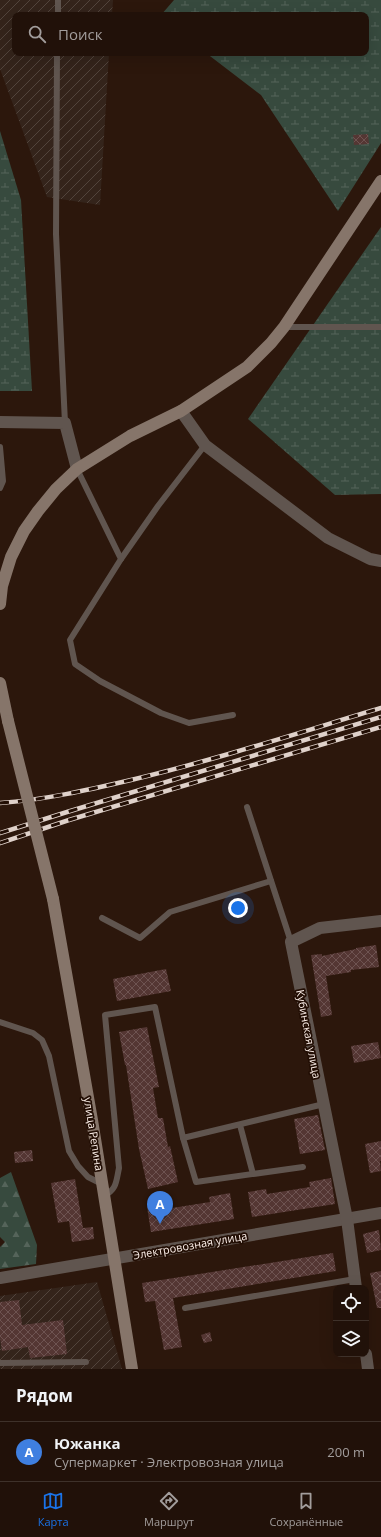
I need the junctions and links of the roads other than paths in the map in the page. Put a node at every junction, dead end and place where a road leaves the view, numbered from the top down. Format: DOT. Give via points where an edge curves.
graph roads {
  1 [pos="58,0"];
  2 [pos="58,12"];
  3 [pos="57,56"];
  4 [pos="381,181"];
  5 [pos="284,326"];
  6 [pos="381,327"];
  7 [pos="181,411"];
  8 [pos="0,422"];
  9 [pos="65,423"];
  10 [pos="205,445"];
  11 [pos="0,447"];
  12 [pos="77,469"];
  13 [pos="0,488"];
  14 [pos="121,559"];
  15 [pos="381,561"];
  16 [pos="0,604"];
  17 [pos="0,683"];
  18 [pos="233,715"];
  19 [pos="248,807"];
  20 [pos="271,881"];
  21 [pos="102,918"];
  22 [pos="381,921"];
  23 [pos="291,942"];
  24 [pos="0,1022"];
  25 [pos="324,1104"];
  26 [pos="240,1125"];
  27 [pos="183,1138"];
  28 [pos="303,1167"];
  29 [pos="253,1174"];
  30 [pos="103,1190"];
  31 [pos="381,1213"];
  32 [pos="347,1218"];
  33 [pos="113,1259"];
  34 [pos="0,1278"];
  35 [pos="356,1283"];
  36 [pos="185,1308"];
  37 [pos="366,1357"];
  38 [pos="86,1362"];
  39 [pos="0,1363"];
  40 [pos="132,1369"];
  41 [pos="368,1369"];
  1 -- 2 [label="lane"];
  3 -- 9 [label="lane" via="56,234"];
  4 -- 5 [label="main road"];
  5 -- 6 [label="lane"];
  5 -- 7 [label="main road" via="247,367"];
  7 -- 10 [label="street"];
  7 -- 12 [label="main road" via="130,436"];
  8 -- 9 [label="street"];
  9 -- 12 [label="street"];
  10 -- 14 [label="lane"];
  10 -- 15 [label="street" via="328,538 370,559"];
  11 -- 13 [label="lane" via="3,481"];
  12 -- 14 [label="lane"];
  12 -- 16 [label="main road" via="38,510 24,531 11,557 2,586"];
  14 -- 18 [label="lane" via="70,640 75,664 162,713 189,723"];
  17 -- 30 [label="main road, улица Репина, bridge" via="53,899"];
  19 -- 20 [label="lane"];
  20 -- 21 [label="lane" via="170,912 140,938"];
  20 -- 23 [label="lane"];
  22 -- 23 [label="street" via="320,928"];
  23 -- 25 [label="street, Кубинская улица"];
  24 -- 30 [label="lane" via="42,1040 49,1056 69,1151 78,1166"];
  25 -- 26 [label="lane"];
  25 -- 32 [label="street, Кубинская улица"];
  26 -- 27 [label="lane"];
  26 -- 29 [label="lane"];
  27 -- 29 [label="lane" via="196,1182"];
  27 -- 30 [label="lane" via="155,1007 105,1015 119,1168 116,1186 112,1192"];
  28 -- 29 [label="lane"];
  30 -- 33 [label="main road, улица Репина"];
  31 -- 32 [label="street, Электровозная улица"];
  32 -- 33 [label="street, Электровозная улица"];
  32 -- 35 [label="street, Кубинская улица"];
  33 -- 34 [label="street, Электровозная улица"];
  33 -- 40 [label="main road, улица Репина"];
  35 -- 36 [label="lane"];
  37 -- 41 [label="street"];
  38 -- 39 [label="lane"];
}
